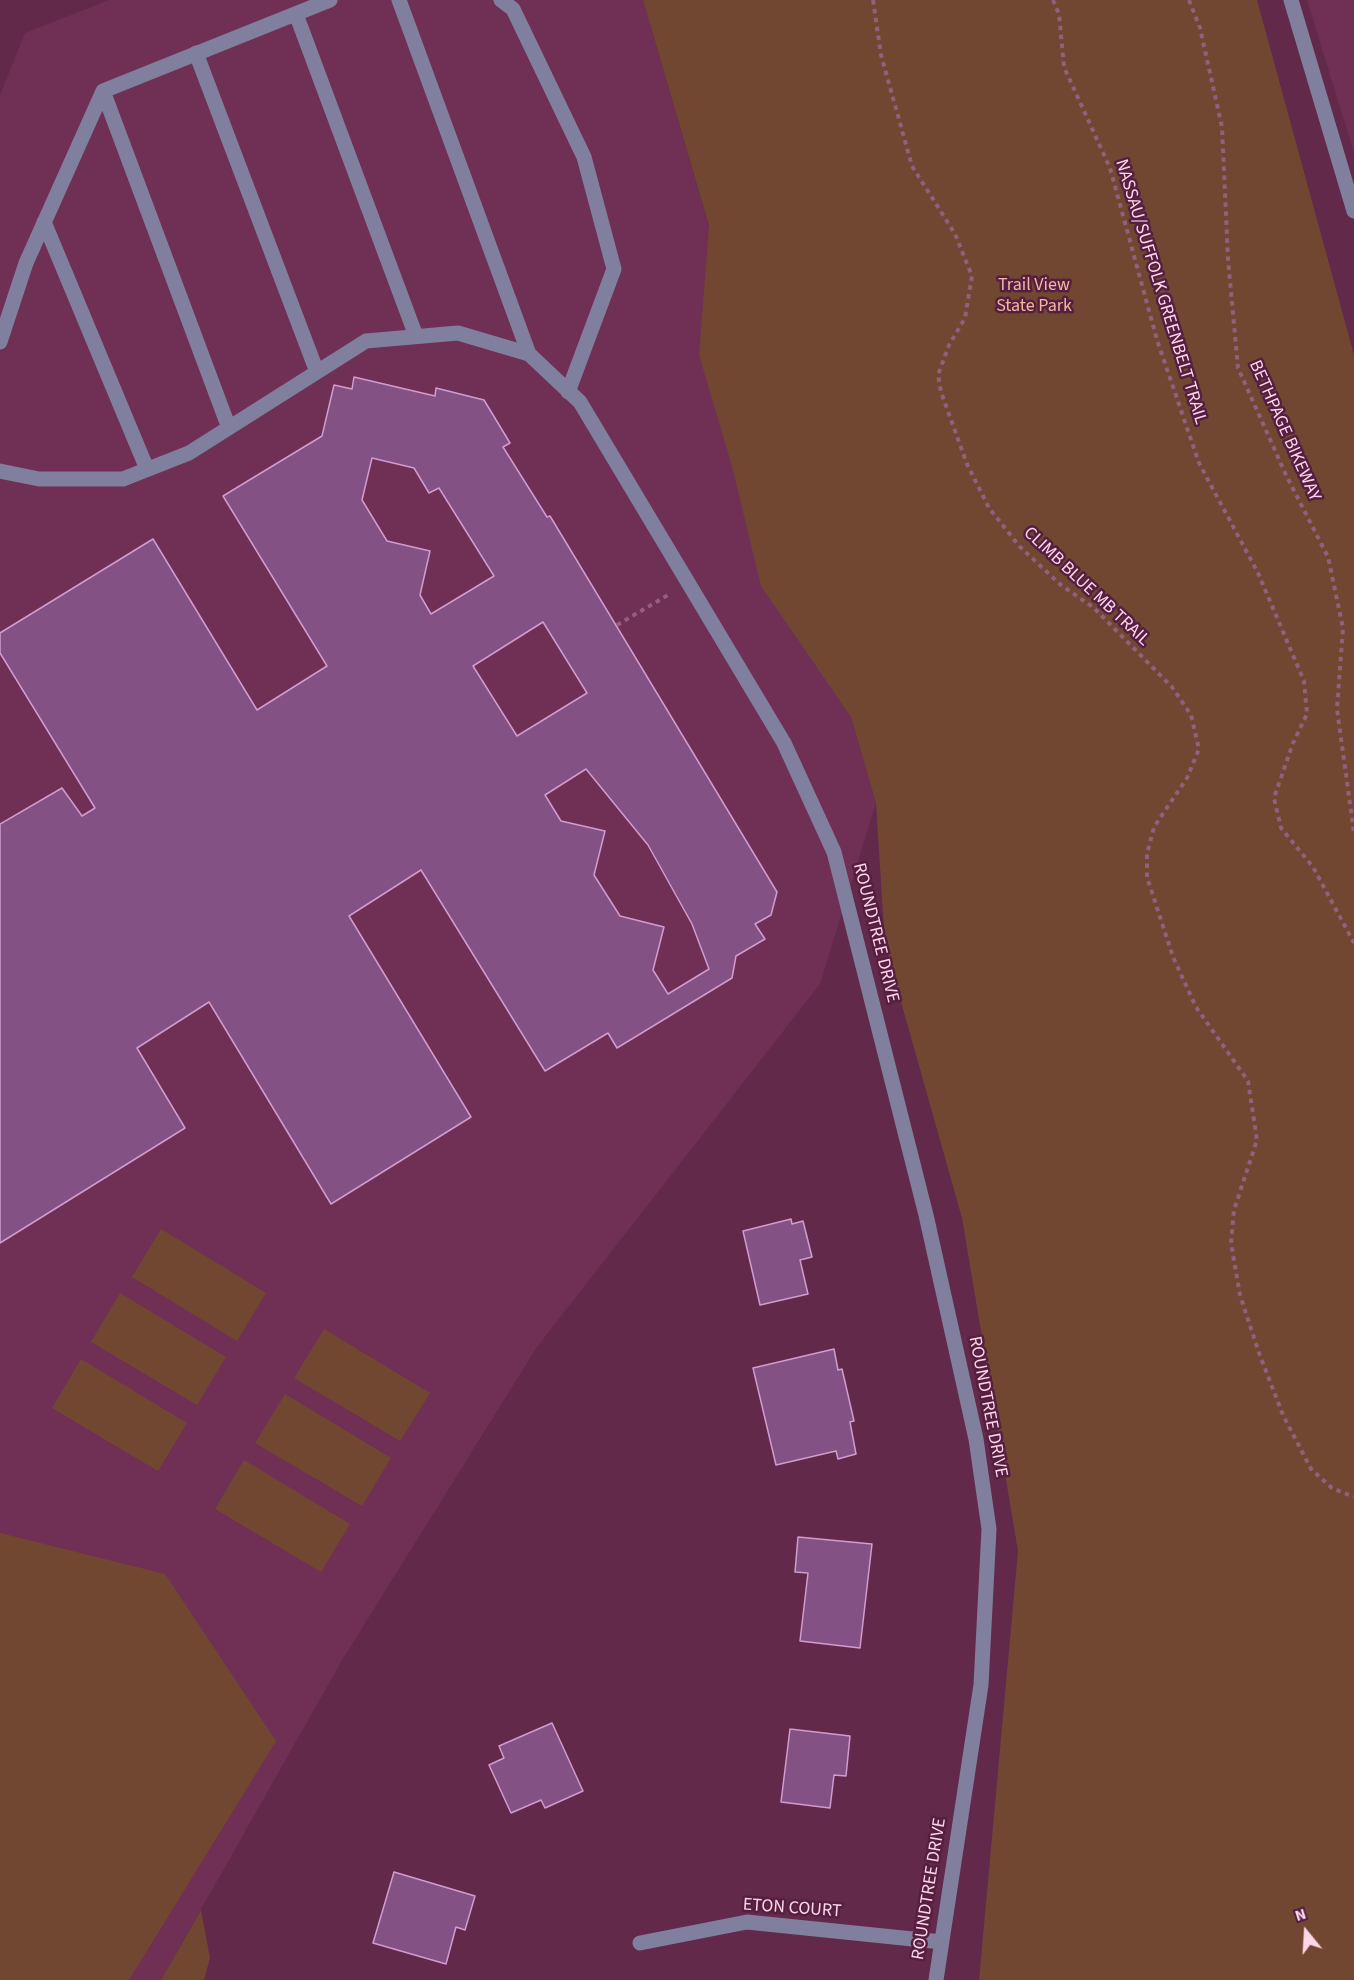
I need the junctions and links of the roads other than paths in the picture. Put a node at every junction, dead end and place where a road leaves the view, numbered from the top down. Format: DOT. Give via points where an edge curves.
graph roads {
  1 [pos="330,0"];
  2 [pos="399,0"];
  3 [pos="501,0"];
  4 [pos="1291,0"];
  5 [pos="296,14"];
  6 [pos="196,53"];
  7 [pos="103,91"];
  8 [pos="1350,178"];
  9 [pos="1354,211"];
  10 [pos="44,222"];
  11 [pos="416,336"];
  12 [pos="0,342"];
  13 [pos="529,354"];
  14 [pos="317,372"];
  15 [pos="568,392"];
  16 [pos="229,428"];
  17 [pos="147,469"];
  18 [pos="0,471"];
  19 [pos="942,1942"];
  20 [pos="640,1944"];
  21 [pos="936,1980"];
  1 -- 5 [label="street"];
  2 -- 13 [label="street"];
  3 -- 15 [label="street" via="513,9 584,157 614,268"];
  4 -- 8 [label="street"];
  5 -- 6 [label="street"];
  5 -- 11 [label="street"];
  6 -- 7 [label="street"];
  6 -- 14 [label="street"];
  7 -- 10 [label="street"];
  7 -- 16 [label="street"];
  8 -- 9 [label="street"];
  10 -- 12 [label="street"];
  10 -- 17 [label="street"];
  11 -- 13 [label="street" via="458,333"];
  11 -- 14 [label="street" via="366,340"];
  13 -- 15 [label="street, ROUNDTREE DRIVE"];
  14 -- 16 [label="street"];
  15 -- 19 [label="street, ROUNDTREE DRIVE" via="580,402 784,743 834,852 929,1227 976,1439 989,1529 981,1685"];
  16 -- 17 [label="street" via="189,453"];
  17 -- 18 [label="street" via="123,479 39,479"];
  19 -- 20 [label="street, ETON COURT" via="747,1922"];
  19 -- 21 [label="street, ROUNDTREE DRIVE"];
}
